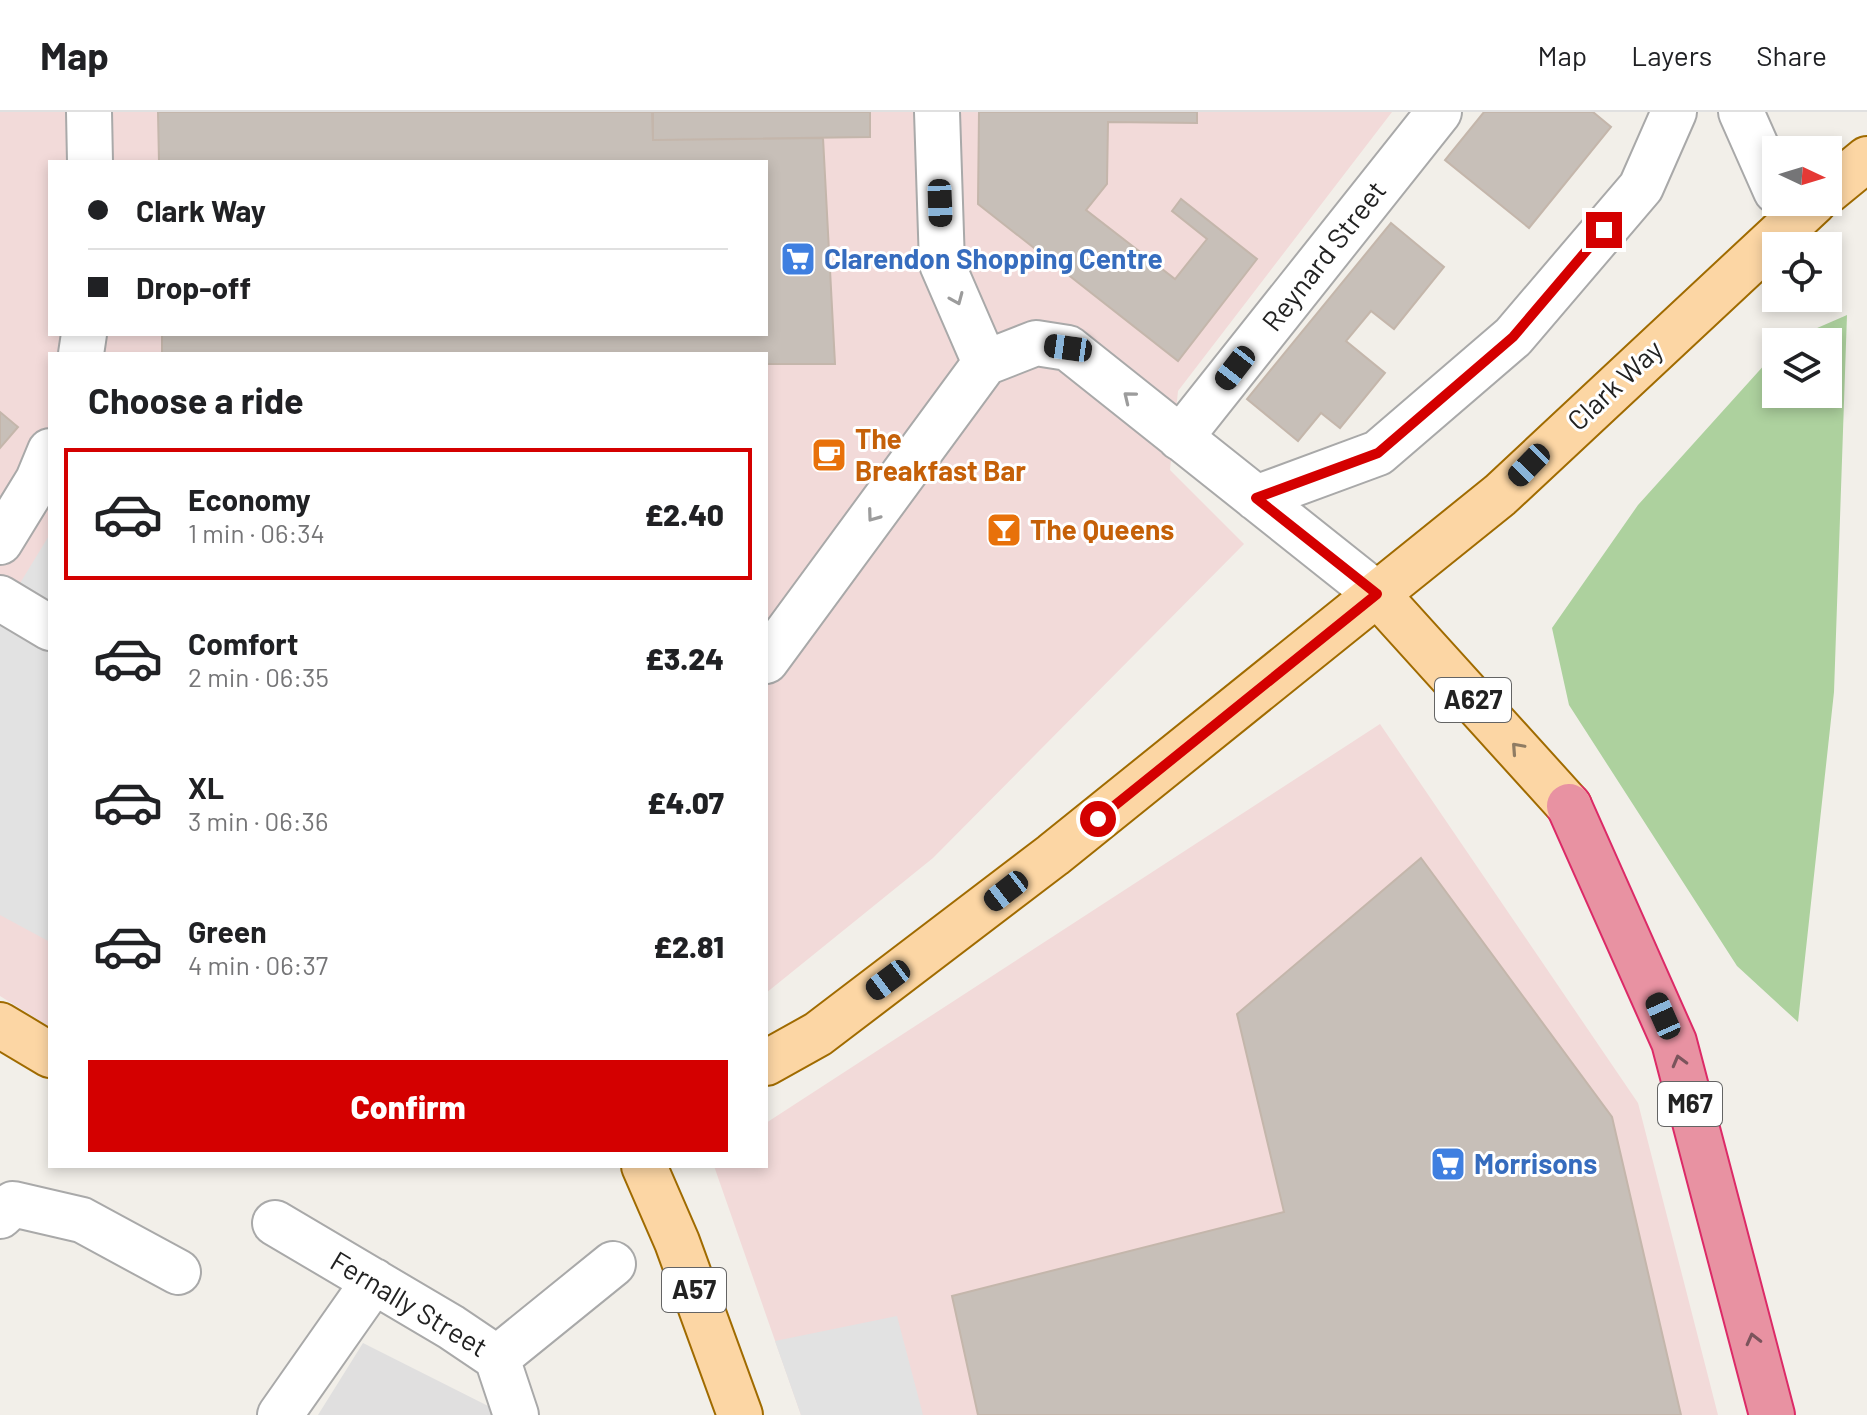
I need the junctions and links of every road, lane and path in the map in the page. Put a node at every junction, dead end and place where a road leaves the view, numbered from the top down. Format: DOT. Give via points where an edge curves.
graph roads {
  1 [pos="89,112"];
  2 [pos="937,112"];
  3 [pos="1439,112"];
  4 [pos="1674,112"];
  5 [pos="1741,112"];
  6 [pos="1762,151"];
  7 [pos="90,160"];
  8 [pos="1864,161"];
  9 [pos="1842,179"];
  10 [pos="1778,216"];
  11 [pos="985,363"];
  12 [pos="1180,438"];
  13 [pos="44,465"];
  14 [pos="1256,498"];
  15 [pos="0,542"];
  16 [pos="1377,594"];
  17 [pos="0,598"];
  18 [pos="48,627"];
  19 [pos="768,658"];
  20 [pos="1569,806"];
  21 [pos="0,1025"];
  22 [pos="48,1054"];
  23 [pos="768,1062"];
  24 [pos="645,1168"];
  25 [pos="0,1216"];
  26 [pos="275,1223"];
  27 [pos="613,1264"];
  28 [pos="178,1272"];
  29 [pos="374,1281"];
  30 [pos="497,1358"];
  31 [pos="280,1415"];
  32 [pos="516,1415"];
  33 [pos="740,1415"];
  34 [pos="1772,1415"];
  1 -- 7 [label="street"];
  2 -- 11 [label="street, one-way" via="942,264"];
  3 -- 12 [label="street, Reynard Street"];
  4 -- 14 [label="street" via="1641,187 1513,337 1378,453"];
  5 -- 6 [label="street"];
  8 -- 9 [label="main road"];
  10 -- 16 [label="main road, Clark Way" via="1500,495"];
  12 -- 11 [label="street, one-way" via="1068,348 1036,343"];
  11 -- 19 [label="street, one-way"];
  12 -- 14 [label="street"];
  13 -- 15 [label="street"];
  14 -- 16 [label="street"];
  20 -- 16 [label="main road, A627, one-way"];
  16 -- 23 [label="main road, Clark Way" via="1053,855 818,1034"];
  17 -- 18 [label="street"];
  34 -- 20 [label="highway, M67, one-way" via="1674,1042"];
  21 -- 22 [label="main road"];
  24 -- 33 [label="main road, A57"];
  25 -- 28 [label="street" via="13,1204 82,1220"];
  26 -- 29 [label="street, Fernally Street"];
  27 -- 30 [label="street, Fernally Street"];
  29 -- 30 [label="street, Fernally Street"];
  29 -- 31 [label="street"];
  30 -- 32 [label="street"];
}
